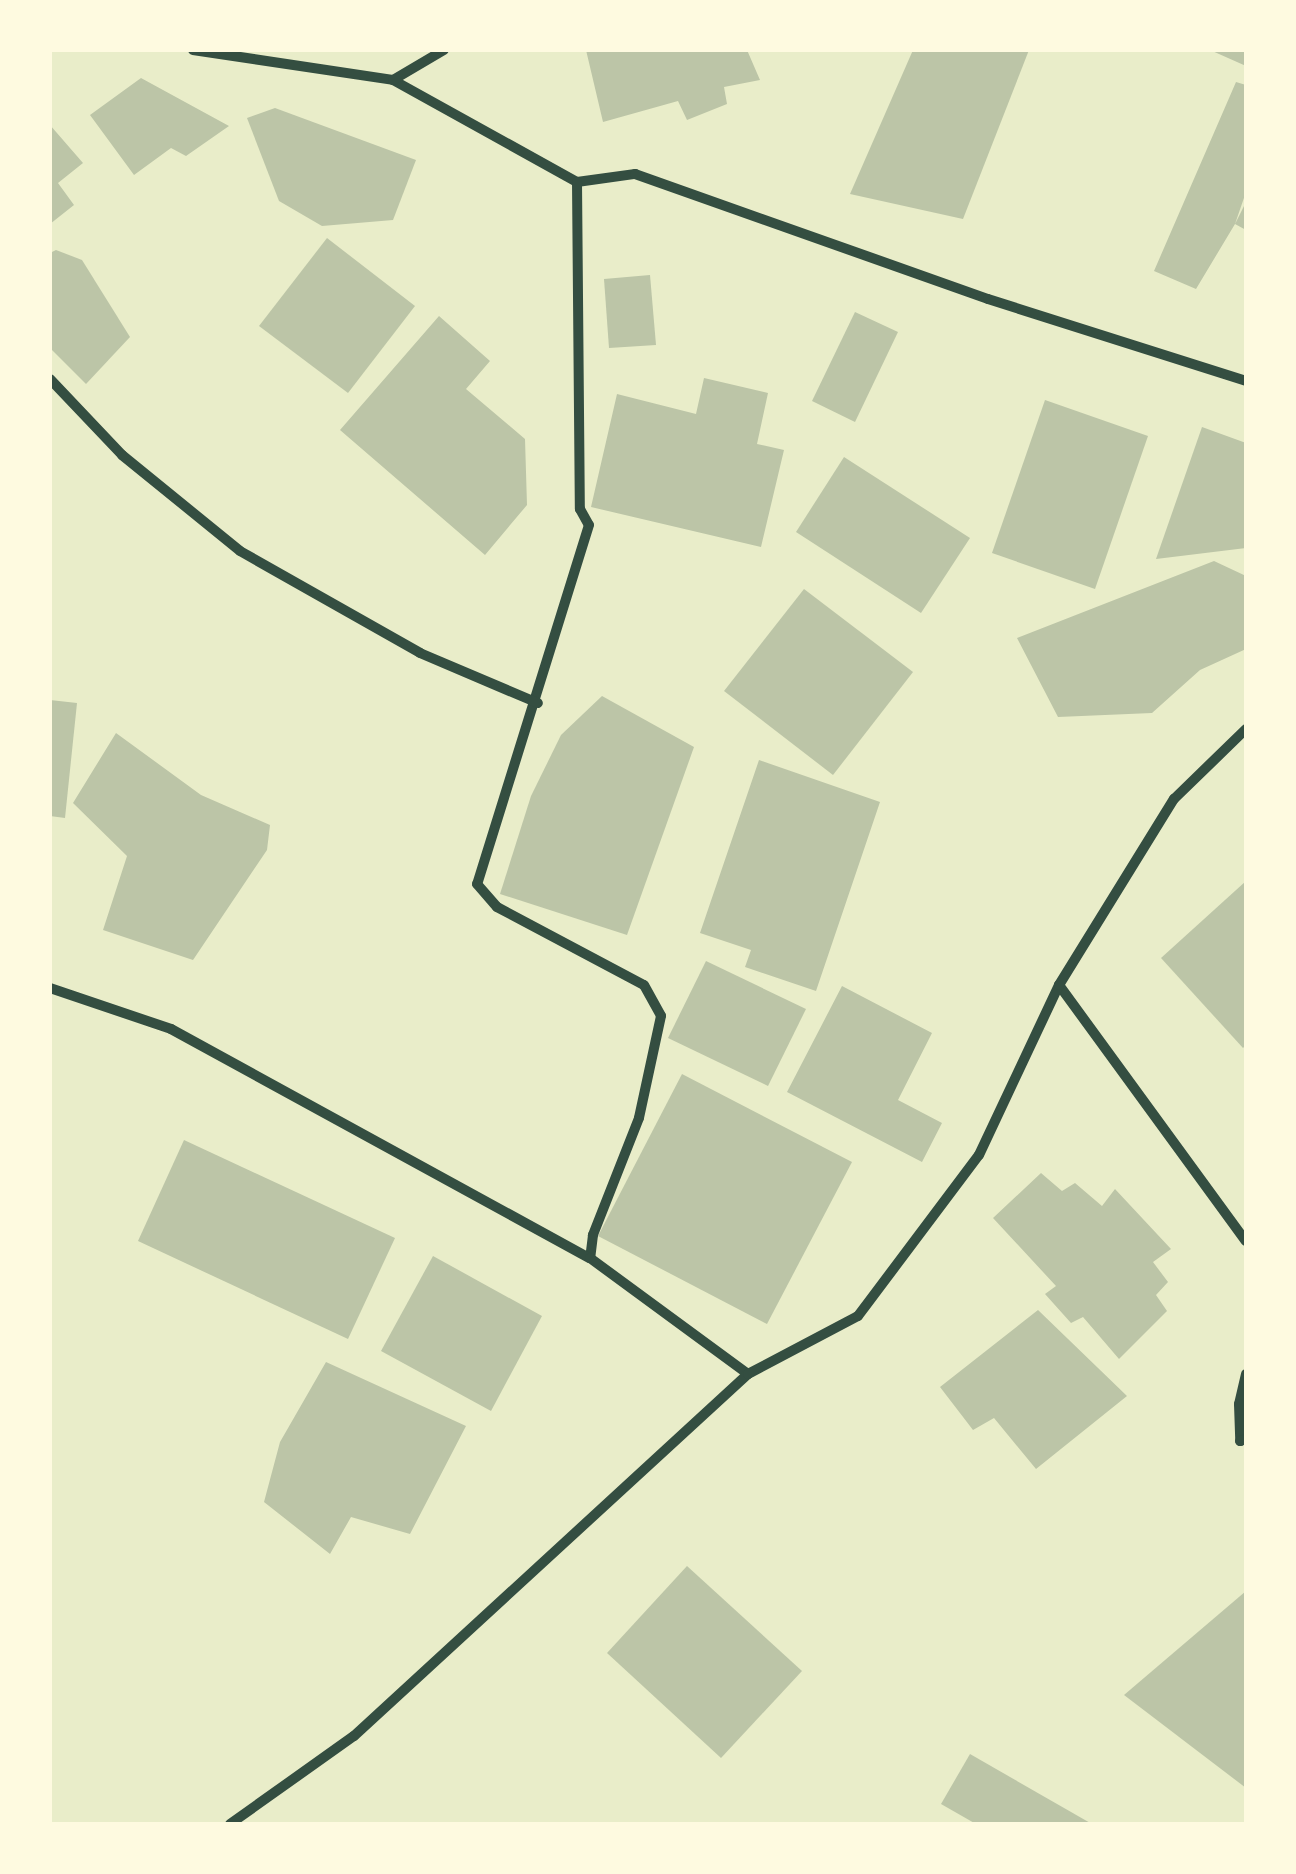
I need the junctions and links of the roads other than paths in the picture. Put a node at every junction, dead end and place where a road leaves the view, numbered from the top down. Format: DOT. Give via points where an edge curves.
graph roads {
  1 [pos="193,50"];
  2 [pos="444,50"];
  3 [pos="392,80"];
  4 [pos="576,182"];
  5 [pos="50,379"];
  6 [pos="1246,381"];
  7 [pos="538,703"];
  8 [pos="1246,730"];
  9 [pos="1059,985"];
  10 [pos="50,988"];
  11 [pos="1246,1241"];
  12 [pos="590,1258"];
  13 [pos="748,1374"];
  14 [pos="1246,1374"];
  15 [pos="1246,1439"];
  16 [pos="230,1824"];
  1 -- 3 [label="street"];
  2 -- 3 [label="street"];
  3 -- 4 [label="street"];
  4 -- 6 [label="street" via="635,174 988,299"];
  4 -- 7 [label="street" via="580,490 589,525"];
  5 -- 7 [label="street" via="122,456 240,551 420,653"];
  7 -- 12 [label="street" via="478,884 497,907 644,985 661,1016 639,1118"];
  8 -- 9 [label="street" via="1174,799"];
  9 -- 11 [label="street"];
  9 -- 13 [label="street" via="979,1155 926,1232 858,1316"];
  10 -- 12 [label="street" via="170,1029"];
  12 -- 13 [label="street"];
  13 -- 16 [label="street" via="354,1736"];
  14 -- 15 [label="street" via="1239,1404 1240,1441"];
}
